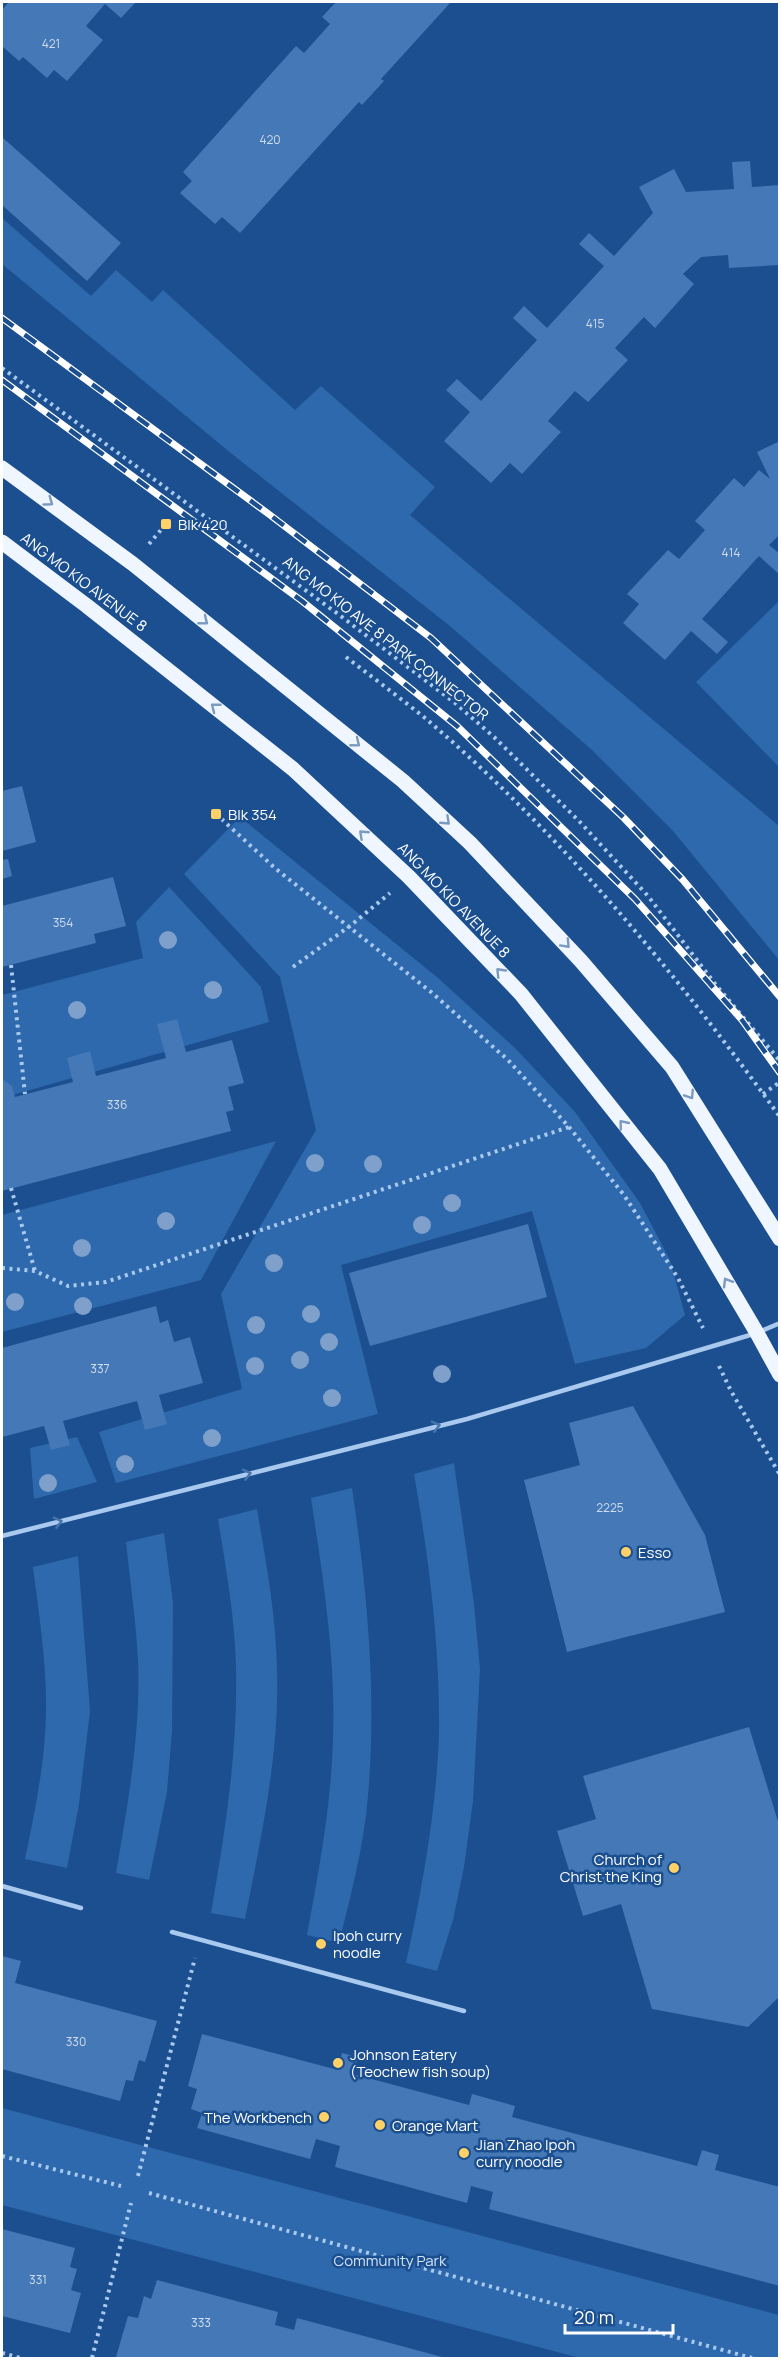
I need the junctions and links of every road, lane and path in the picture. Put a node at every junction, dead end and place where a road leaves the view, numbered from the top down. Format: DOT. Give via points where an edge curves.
graph roads {
  1 [pos="2,368"];
  2 [pos="2,468"];
  3 [pos="2,542"];
  4 [pos="346,657"];
  5 [pos="216,814"];
  6 [pos="409,877"];
  7 [pos="350,926"];
  8 [pos="11,964"];
  9 [pos="293,967"];
  10 [pos="780,1061"];
  11 [pos="780,1082"];
  12 [pos="25,1094"];
  13 [pos="763,1094"];
  14 [pos="780,1117"];
  15 [pos="570,1127"];
  16 [pos="11,1188"];
  17 [pos="780,1239"];
  18 [pos="2,1268"];
  19 [pos="35,1271"];
  20 [pos="780,1323"];
  21 [pos="757,1333"];
  22 [pos="710,1346"];
  23 [pos="780,1375"];
  24 [pos="780,1475"];
  25 [pos="2,1536"];
  26 [pos="2,1886"];
  27 [pos="81,1908"];
  28 [pos="172,1932"];
  29 [pos="200,1940"];
  30 [pos="464,2010"];
  31 [pos="2,2156"];
  32 [pos="138,2176"];
  33 [pos="121,2186"];
  34 [pos="149,2193"];
  35 [pos="131,2203"];
  36 [pos="2,2353"];
  37 [pos="21,2358"];
  38 [pos="92,2358"];
  39 [pos="752,2358"];
  1 -- 10 [label="path, ANG MO KIO AVE 8 PARK CONNECTOR" via="456,703 579,821 648,896"];
  2 -- 17 [label="main road, one-way" via="134,564 403,781 470,843 581,961 672,1067"];
  6 -- 3 [label="main road, ANG MO KIO AVENUE 8, one-way" via="293,769"];
  4 -- 13 [label="path" via="441,733 587,876"];
  5 -- 7 [label="path" via="276,869"];
  6 -- 7 [label="path"];
  21 -- 6 [label="main road, ANG MO KIO AVENUE 8, one-way" via="660,1169 521,994"];
  7 -- 9 [label="path"];
  7 -- 15 [label="path" via="508,1060"];
  8 -- 12 [label="path"];
  11 -- 13 [label="path"];
  13 -- 14 [label="path"];
  15 -- 19 [label="path" via="106,1282 68,1286"];
  15 -- 22 [label="path" via="657,1244 694,1308"];
  16 -- 19 [label="path"];
  18 -- 19 [label="path"];
  20 -- 21 [label="lane"];
  21 -- 22 [label="lane"];
  21 -- 23 [label="main road, ANG MO KIO AVENUE 8"];
  22 -- 24 [label="path" via="731,1391"];
  25 -- 22 [label="lane, one-way" via="467,1419"];
  26 -- 27 [label="lane"];
  28 -- 29 [label="lane"];
  29 -- 30 [label="lane"];
  29 -- 32 [label="path"];
  31 -- 33 [label="path"];
  34 -- 39 [label="path"];
  35 -- 38 [label="path"];
  36 -- 37 [label="path"];
}
